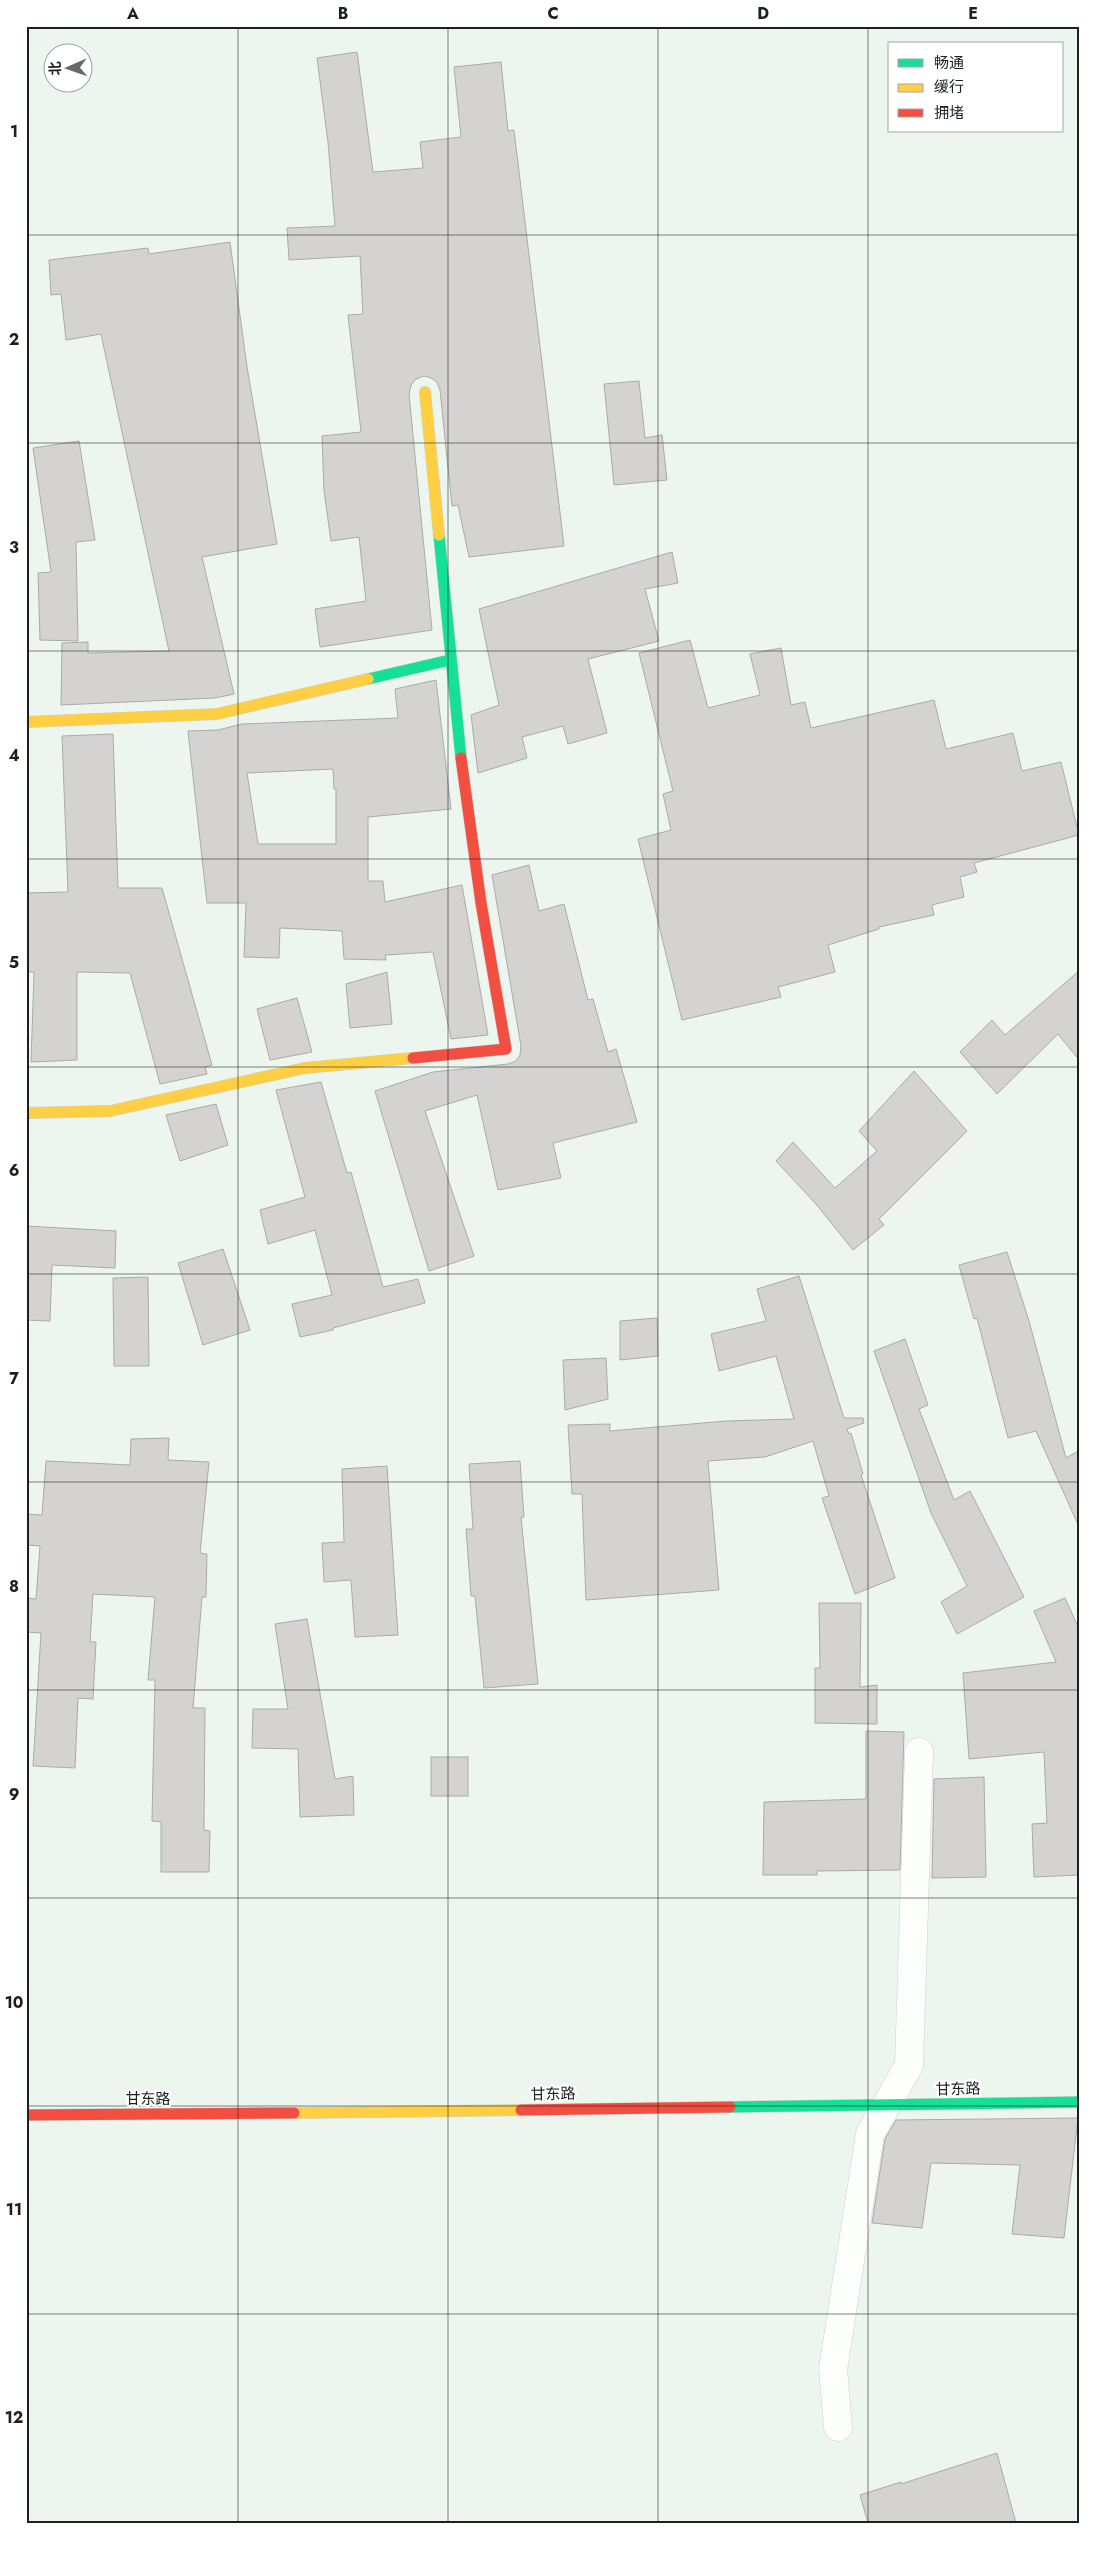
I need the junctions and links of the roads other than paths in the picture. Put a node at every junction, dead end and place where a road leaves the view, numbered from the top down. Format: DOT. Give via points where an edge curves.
graph roads {
  1 [pos="425,392"];
  2 [pos="450,660"];
  3 [pos="26,722"];
  4 [pos="26,1113"];
  5 [pos="919,1752"];
  6 [pos="1080,2102"];
  7 [pos="889,2104"];
  8 [pos="26,2114"];
  9 [pos="838,2427"];
  1 -- 2 [label="street" via="436,478"];
  2 -- 3 [label="street" via="217,714"];
  2 -- 4 [label="street" via="482,922 506,1049 305,1068 110,1111"];
  5 -- 7 [label="street" via="909,2065"];
  6 -- 7 [label="street, 甘东路"];
  7 -- 8 [label="street, 甘东路"];
  7 -- 9 [label="street" via="870,2134 833,2369"];
}
